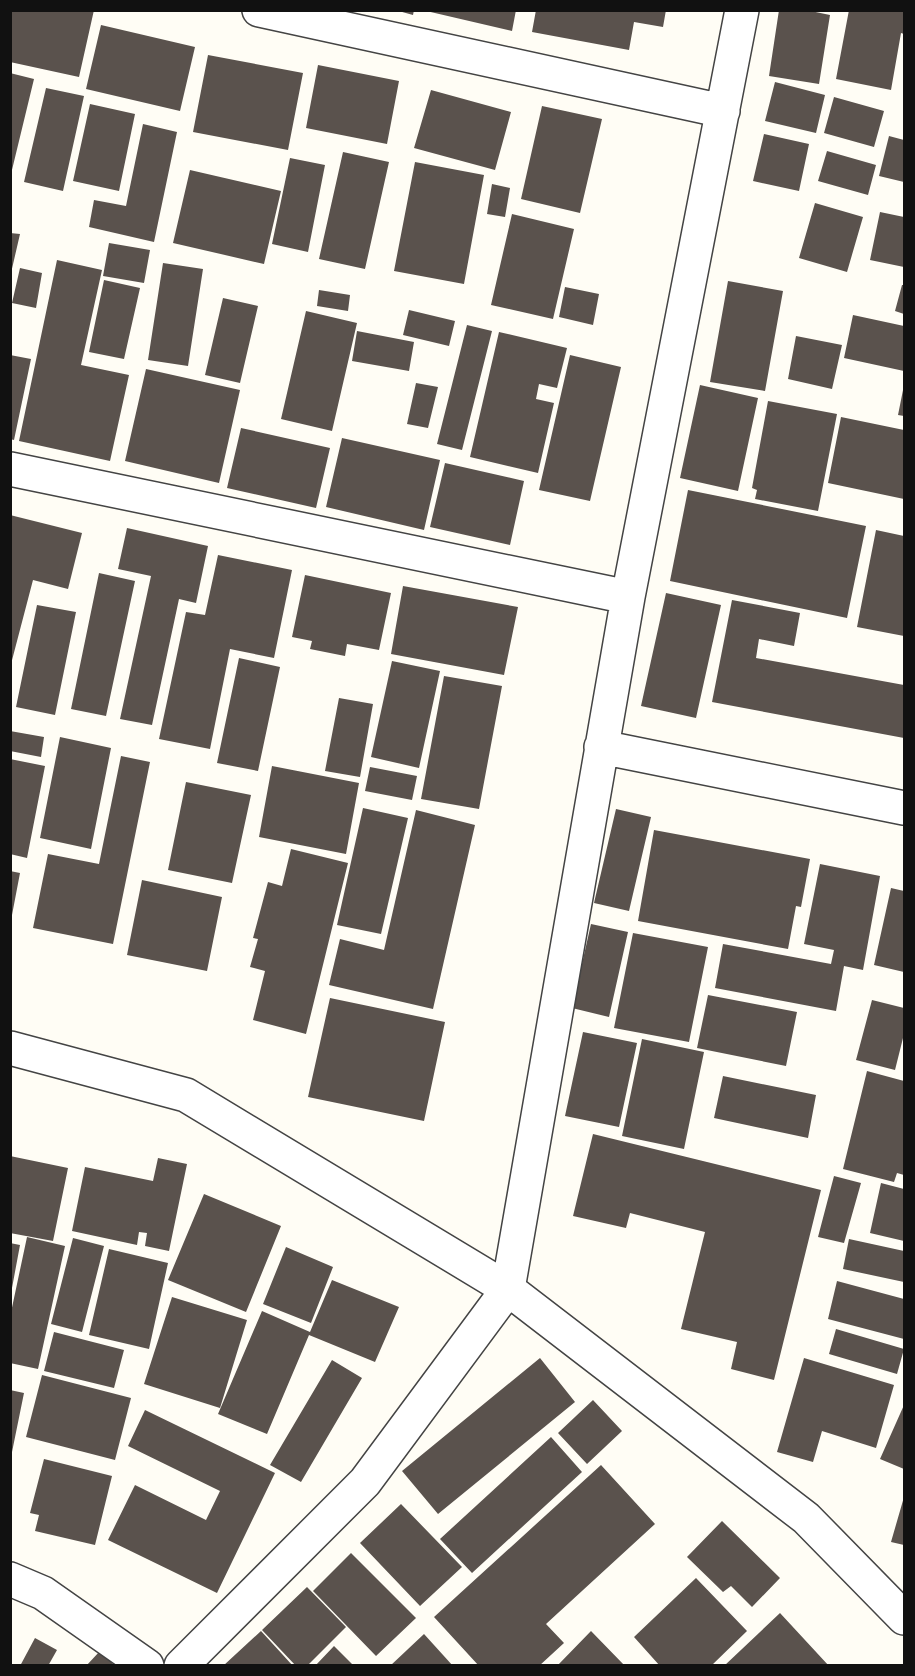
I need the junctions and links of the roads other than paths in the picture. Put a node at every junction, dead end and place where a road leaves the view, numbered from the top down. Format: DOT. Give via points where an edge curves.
graph roads {
  1 [pos="259,10"];
  2 [pos="742,10"];
  3 [pos="723,111"];
  4 [pos="10,469"];
  5 [pos="628,597"];
  6 [pos="601,747"];
  7 [pos="904,808"];
  8 [pos="10,1048"];
  9 [pos="508,1289"];
  10 [pos="10,1579"];
  11 [pos="904,1618"];
  12 [pos="147,1665"];
  13 [pos="181,1665"];
  1 -- 3 [label="street"];
  2 -- 3 [label="street"];
  3 -- 5 [label="street"];
  4 -- 5 [label="street"];
  5 -- 6 [label="street"];
  6 -- 7 [label="street"];
  6 -- 9 [label="street"];
  8 -- 9 [label="street" via="186,1095"];
  9 -- 11 [label="street" via="806,1518"];
  9 -- 13 [label="street" via="364,1482"];
  10 -- 12 [label="street" via="43,1593"];
}
